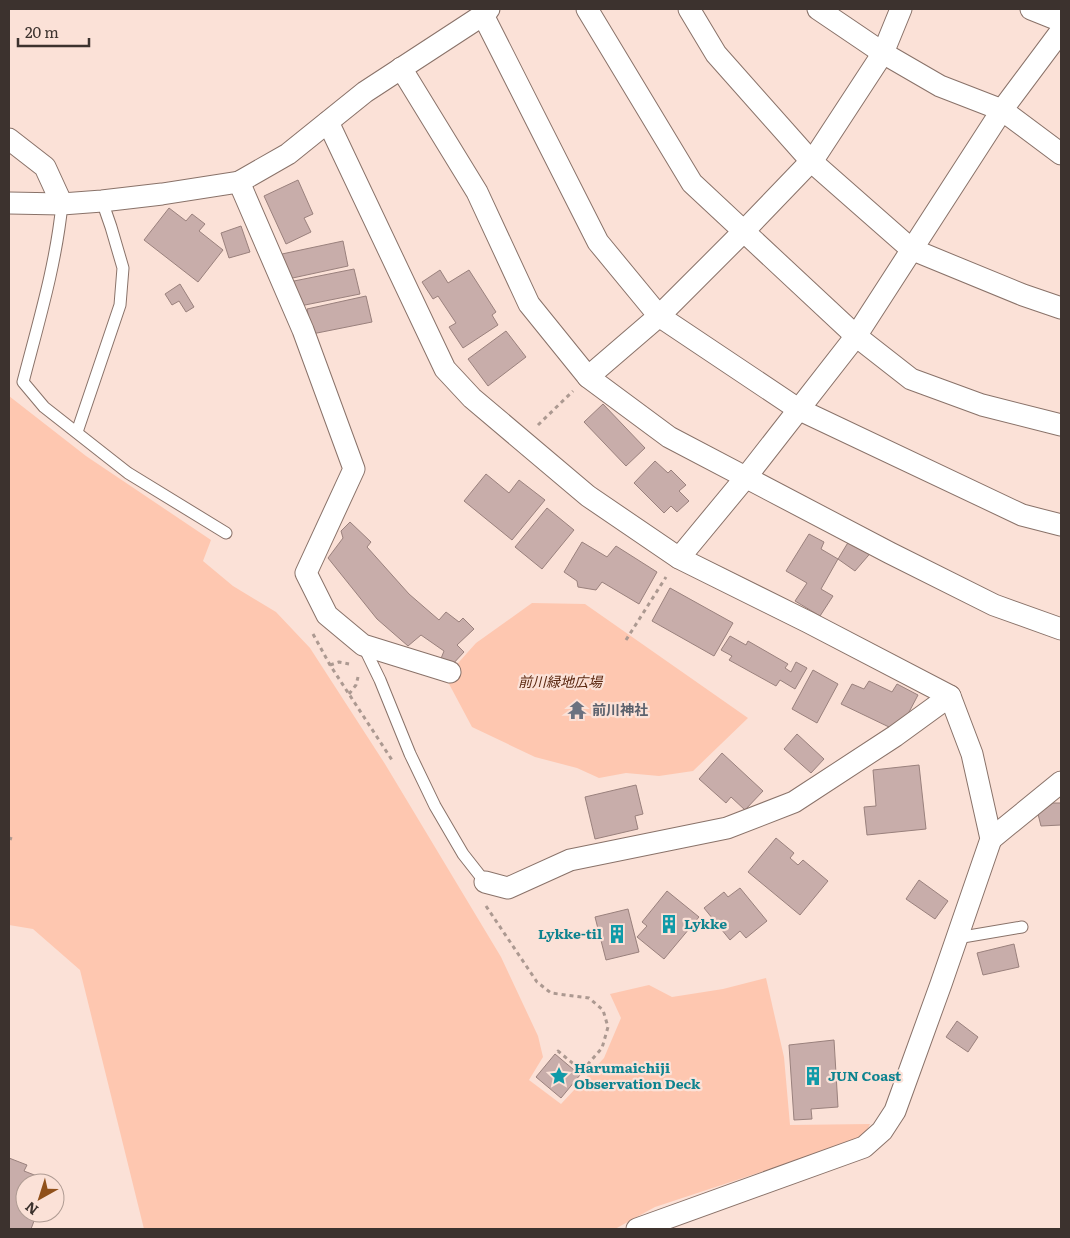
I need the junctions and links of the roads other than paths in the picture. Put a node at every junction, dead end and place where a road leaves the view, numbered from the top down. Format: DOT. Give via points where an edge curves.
graph roads {
  1 [pos="587,9"];
  2 [pos="689,9"];
  3 [pos="818,9"];
  4 [pos="901,9"];
  5 [pos="1031,9"];
  6 [pos="486,12"];
  7 [pos="1061,21"];
  8 [pos="1061,31"];
  9 [pos="883,53"];
  10 [pos="401,68"];
  11 [pos="1002,110"];
  12 [pos="328,122"];
  13 [pos="9,139"];
  14 [pos="1061,154"];
  15 [pos="811,161"];
  16 [pos="239,182"];
  17 [pos="102,201"];
  18 [pos="9,203"];
  19 [pos="62,204"];
  20 [pos="743,232"];
  21 [pos="911,249"];
  22 [pos="1061,308"];
  23 [pos="659,316"];
  24 [pos="856,336"];
  25 [pos="588,377"];
  26 [pos="798,409"];
  27 [pos="1061,425"];
  28 [pos="77,432"];
  29 [pos="746,476"];
  30 [pos="1061,525"];
  31 [pos="226,533"];
  32 [pos="679,558"];
  33 [pos="1061,629"];
  34 [pos="363,645"];
  35 [pos="450,672"];
  36 [pos="950,696"];
  37 [pos="1061,782"];
  38 [pos="990,840"];
  39 [pos="485,882"];
  40 [pos="1022,927"];
  41 [pos="957,938"];
  42 [pos="637,1229"];
  1 -- 20 [label="street" via="692,183"];
  2 -- 15 [label="street" via="716,54"];
  3 -- 9 [label="street"];
  4 -- 9 [label="street"];
  5 -- 7 [label="street"];
  6 -- 10 [label="street"];
  6 -- 23 [label="street" via="598,242"];
  8 -- 11 [label="street"];
  9 -- 11 [label="street" via="940,86"];
  9 -- 15 [label="street"];
  10 -- 12 [label="street"];
  10 -- 25 [label="street" via="477,192 529,304"];
  11 -- 14 [label="street"];
  11 -- 21 [label="street"];
  12 -- 16 [label="street" via="288,154"];
  12 -- 32 [label="street" via="445,369 472,398 588,496"];
  13 -- 19 [label="street" via="45,167"];
  15 -- 20 [label="street"];
  15 -- 21 [label="street"];
  16 -- 17 [label="street"];
  16 -- 34 [label="street" via="303,330 354,469 297,575 327,615"];
  17 -- 19 [label="street"];
  17 -- 28 [label="lane" via="123,268 120,305"];
  18 -- 19 [label="street"];
  19 -- 28 [label="lane" via="50,276 23,382 44,407"];
  20 -- 23 [label="street"];
  20 -- 24 [label="street"];
  21 -- 22 [label="street"];
  21 -- 24 [label="street"];
  23 -- 25 [label="street"];
  23 -- 26 [label="street"];
  24 -- 26 [label="street"];
  24 -- 27 [label="street" via="911,379 982,405"];
  25 -- 29 [label="street" via="670,437"];
  26 -- 29 [label="street"];
  26 -- 30 [label="street" via="1022,515"];
  28 -- 31 [label="lane" via="128,473"];
  29 -- 32 [label="street"];
  29 -- 33 [label="street" via="994,605"];
  32 -- 36 [label="street"];
  34 -- 35 [label="street"];
  34 -- 39 [label="lane" via="434,806 463,854"];
  36 -- 38 [label="street" via="972,754"];
  36 -- 39 [label="street" via="794,802 727,828 570,860 508,888"];
  37 -- 38 [label="street"];
  38 -- 41 [label="street"];
  40 -- 41 [label="lane"];
  41 -- 42 [label="street" via="895,1110 882,1132 864,1147"];
}
